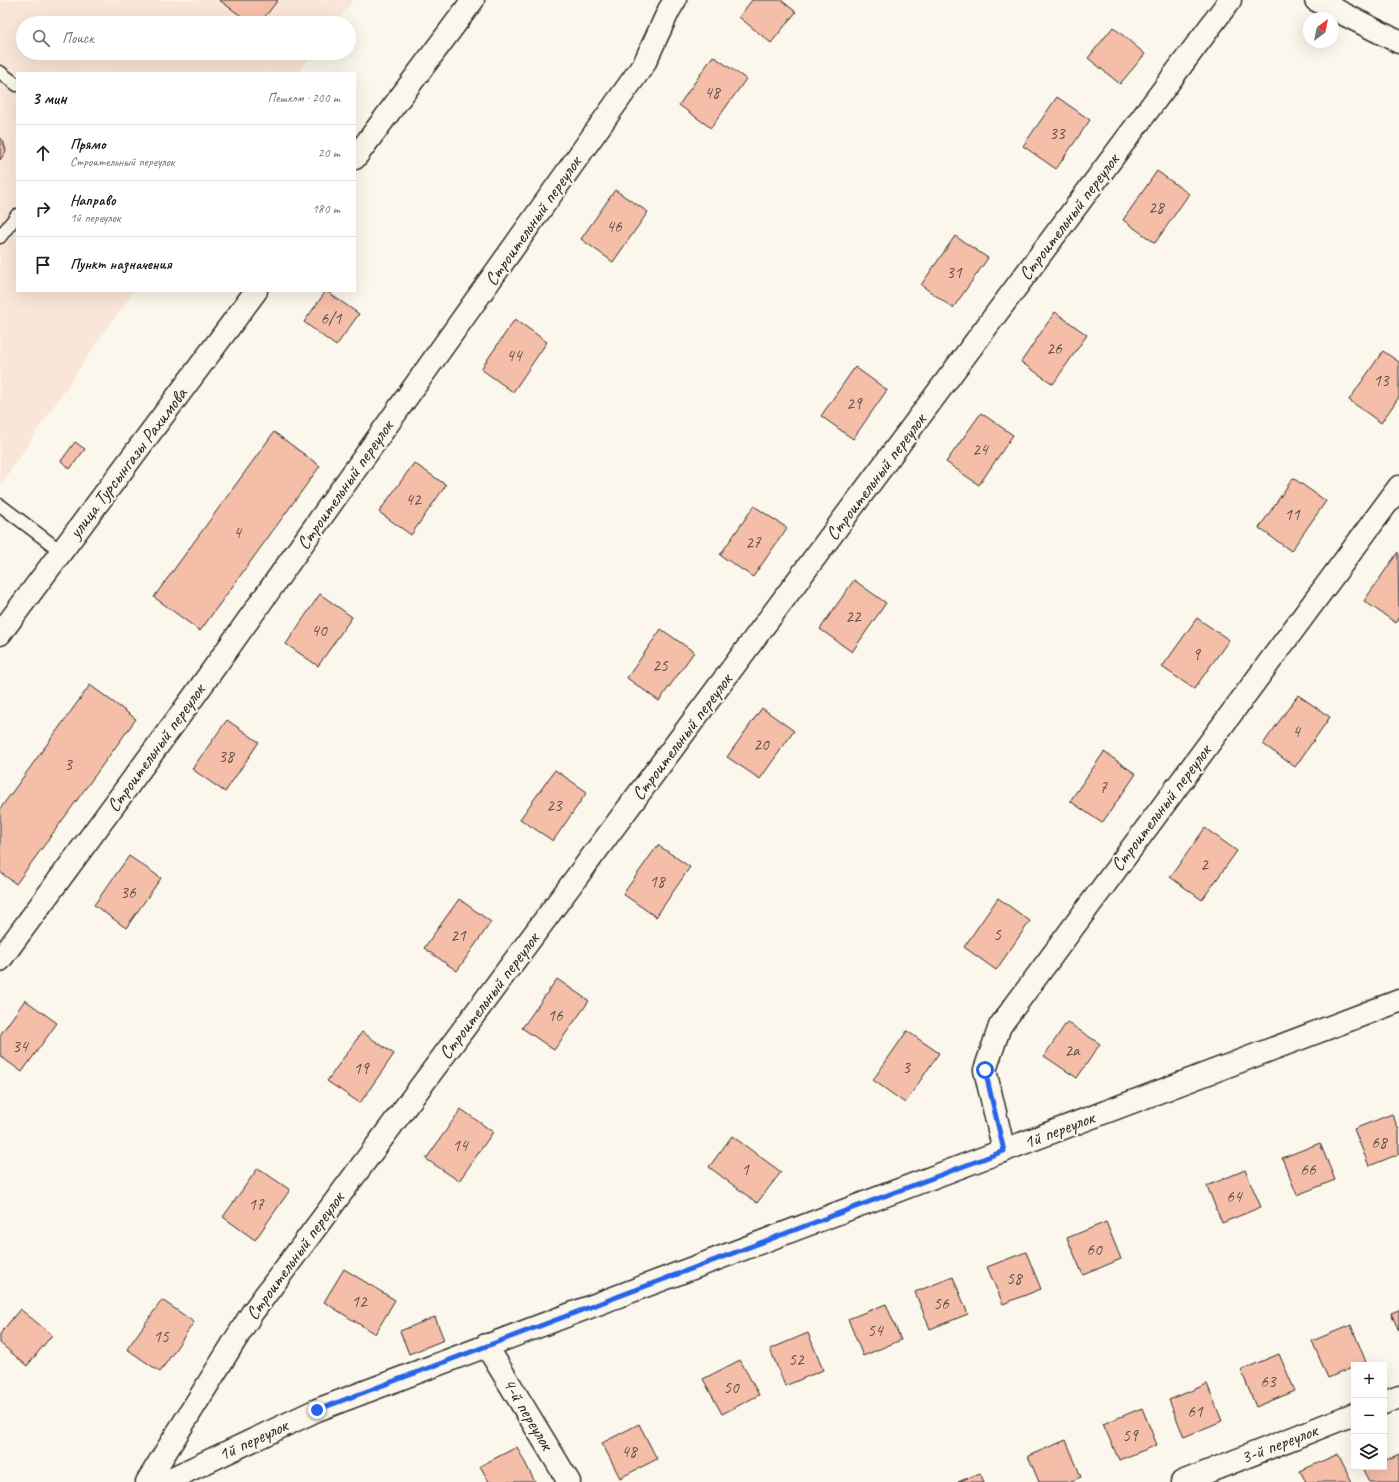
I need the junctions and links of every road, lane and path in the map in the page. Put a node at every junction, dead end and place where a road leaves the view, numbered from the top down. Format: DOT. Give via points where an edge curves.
graph roads {
  1 [pos="473,0"];
  2 [pos="675,0"];
  3 [pos="1230,0"];
  4 [pos="1316,0"];
  5 [pos="1399,42"];
  6 [pos="0,72"];
  7 [pos="16,84"];
  8 [pos="356,157"];
  9 [pos="16,215"];
  10 [pos="0,238"];
  11 [pos="250,293"];
  12 [pos="1399,487"];
  13 [pos="0,505"];
  14 [pos="62,552"];
  15 [pos="0,634"];
  16 [pos="0,960"];
  17 [pos="1399,1001"];
  18 [pos="1004,1151"];
  19 [pos="486,1345"];
  20 [pos="1399,1397"];
  21 [pos="1387,1401"];
  22 [pos="1351,1415"];
  23 [pos="147,1482"];
  24 [pos="164,1482"];
  25 [pos="569,1482"];
  26 [pos="1182,1482"];
  1 -- 8 [label="street"];
  2 -- 16 [label="street, Строительный переулок" via="644,64 192,699"];
  3 -- 23 [label="street, Строительный переулок" via="252,1314"];
  4 -- 5 [label="street"];
  6 -- 7 [label="lane"];
  9 -- 10 [label="lane"];
  11 -- 14 [label="street, улица Турсынгазы Рахимова"];
  12 -- 18 [label="street, Строительный переулок" via="1000,1026 985,1070"];
  13 -- 14 [label="lane"];
  14 -- 15 [label="street, улица Турсынгазы Рахимова"];
  17 -- 18 [label="street, 1й переулок"];
  18 -- 19 [label="street, 1й переулок"];
  19 -- 24 [label="street, 1й переулок" via="317,1410"];
  19 -- 25 [label="street, 4-й переулок"];
  20 -- 21 [label="street"];
  22 -- 26 [label="street, 3-й переулок"];
}
